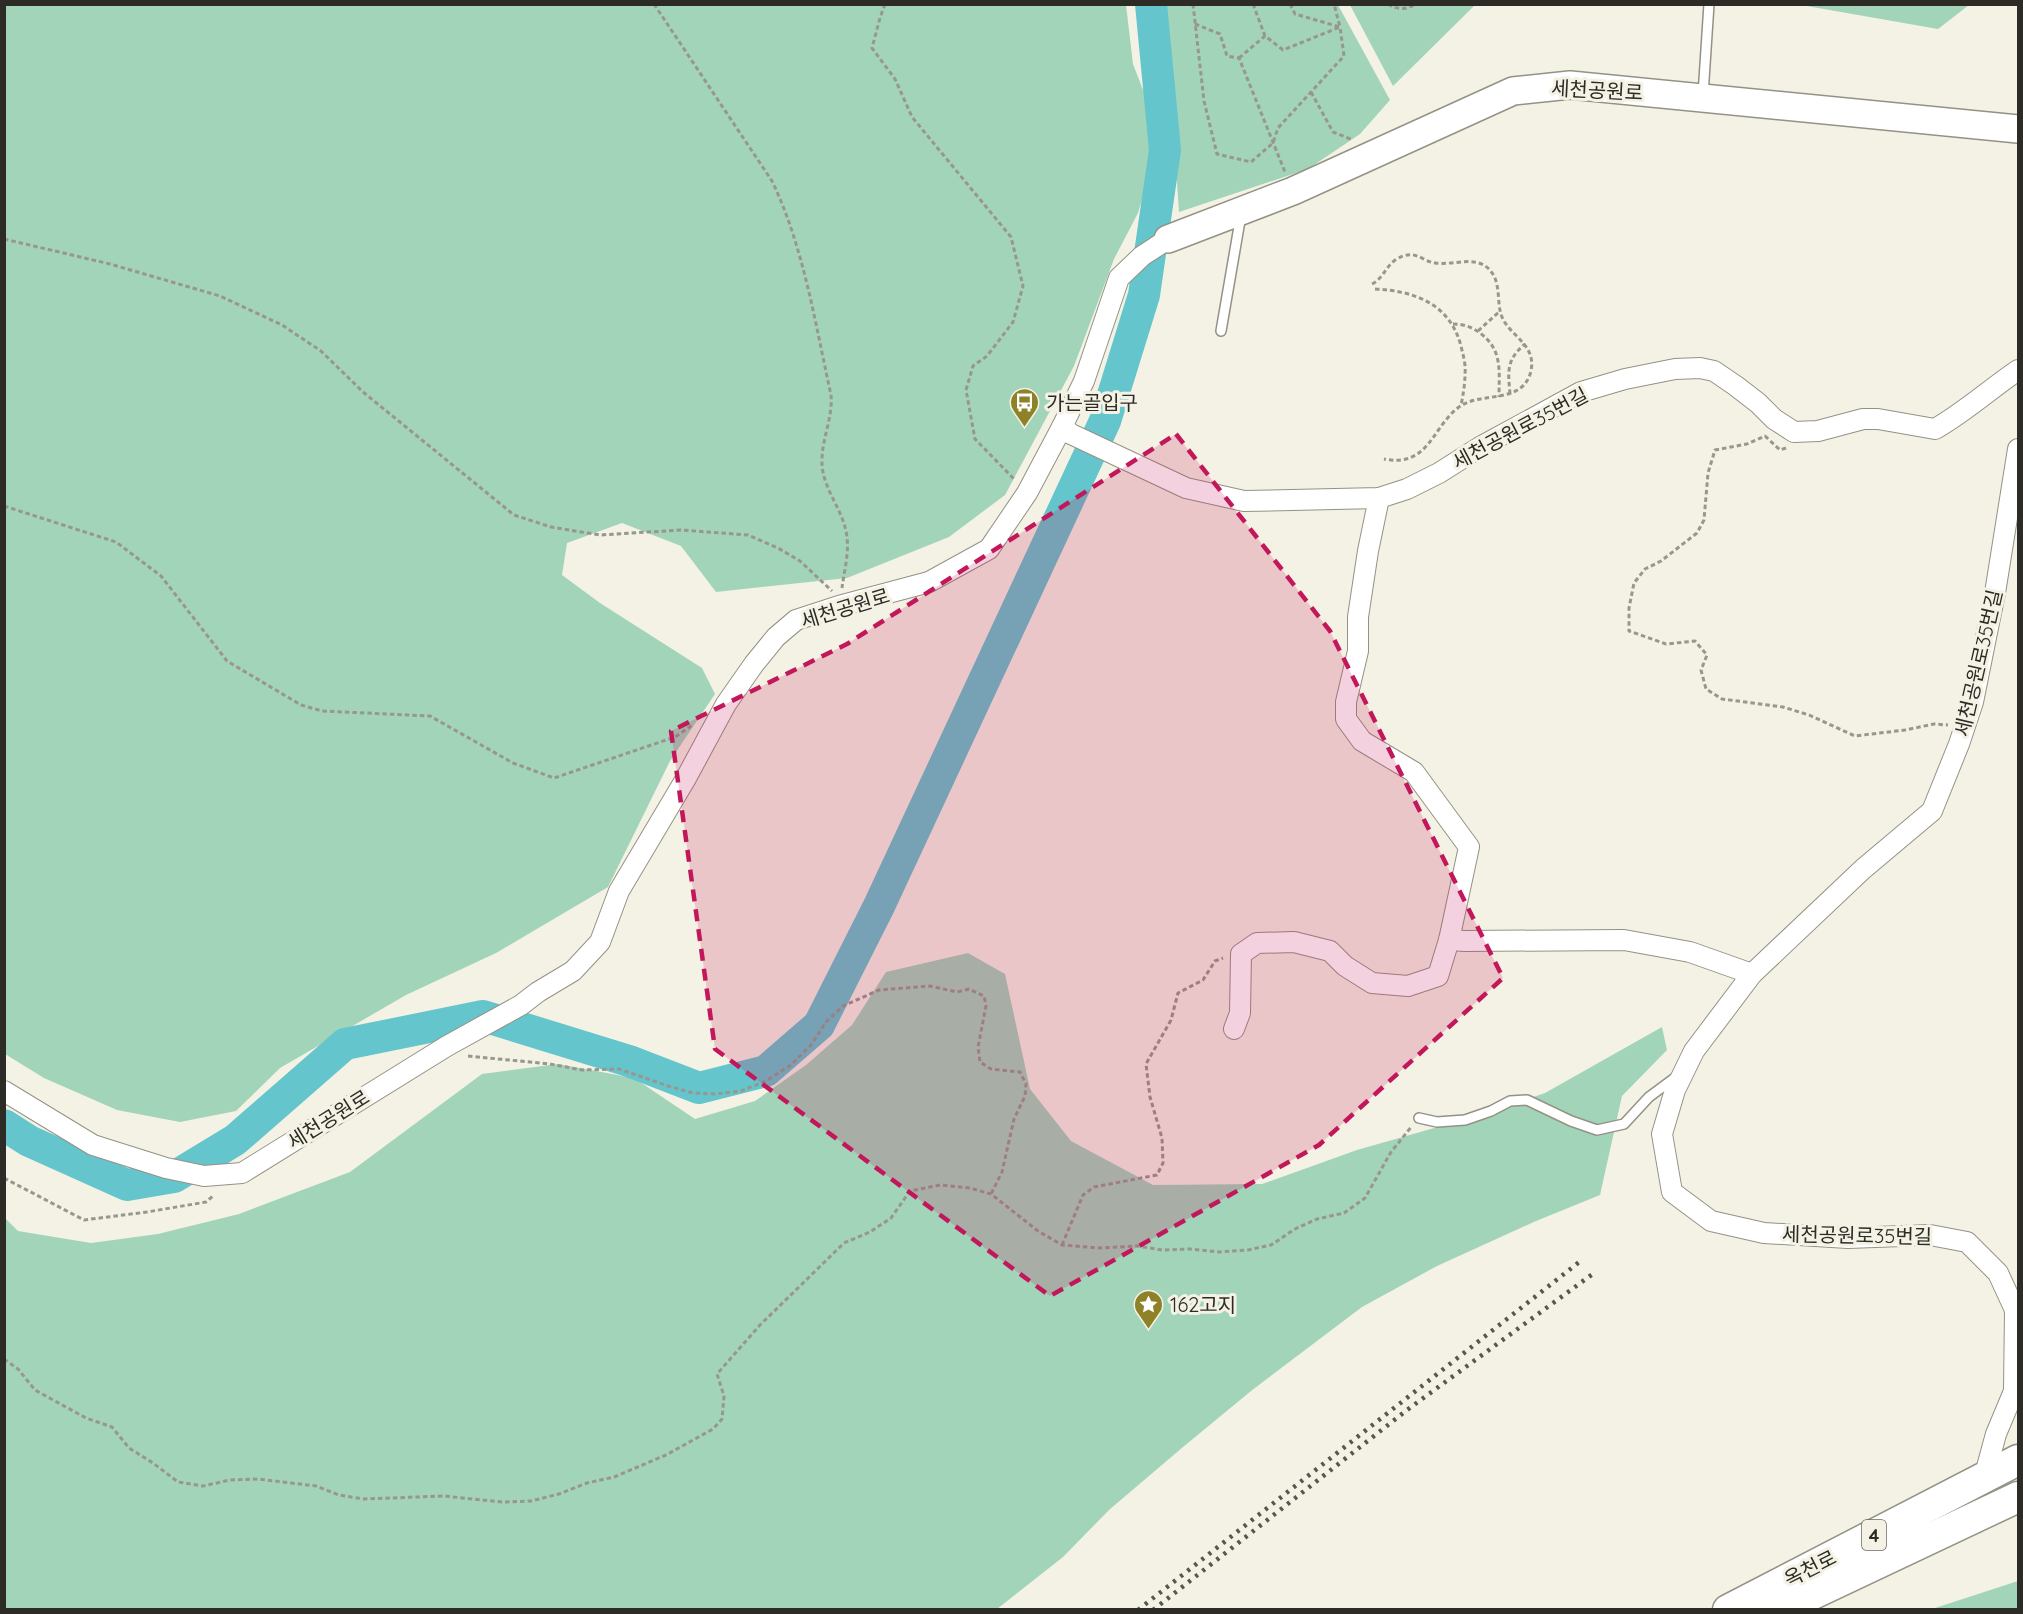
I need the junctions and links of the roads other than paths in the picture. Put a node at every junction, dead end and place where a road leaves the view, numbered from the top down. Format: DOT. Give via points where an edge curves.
graph roads {
  1 [pos="1709,4"];
  2 [pos="1703,98"];
  3 [pos="2019,129"];
  4 [pos="1242,210"];
  5 [pos="1168,239"];
  6 [pos="1221,331"];
  7 [pos="2019,370"];
  8 [pos="1066,431"];
  9 [pos="2019,449"];
  10 [pos="1379,498"];
  11 [pos="1449,940"];
  12 [pos="1752,974"];
  13 [pos="1234,1029"];
  14 [pos="1685,1070"];
  15 [pos="4,1091"];
  16 [pos="1419,1118"];
  17 [pos="2019,1460"];
  18 [pos="1983,1478"];
  19 [pos="2019,1497"];
  20 [pos="1728,1610"];
  21 [pos="1779,1610"];
  1 -- 2 [label="lane"];
  2 -- 3 [label="street, 세천공원로"];
  2 -- 4 [label="street, 세천공원로" via="1570,85 1514,91 1293,191"];
  4 -- 5 [label="street, 세천공원로"];
  4 -- 6 [label="lane"];
  5 -- 8 [label="street, 세천공원로" via="1119,278"];
  7 -- 10 [label="street, 세천공원로35번길" via="1935,429 1863,419 1818,431 1794,432 1714,371 1675,369 1581,392 1439,473"];
  8 -- 10 [label="street, 세천공원로35번길" via="1185,488 1244,501"];
  8 -- 15 [label="street, 세천공원로" via="989,549 929,582 796,620 776,637 726,704 619,891 600,942 573,971 521,1005 447,1046 242,1173 204,1176 93,1145"];
  9 -- 12 [label="street, 세천공원로35번길" via="1973,702 1932,811 1863,869"];
  10 -- 11 [label="street" via="1358,617 1358,651 1346,719 1362,741 1414,772 1469,847"];
  11 -- 12 [label="street" via="1624,940 1690,952"];
  11 -- 13 [label="street" via="1438,976 1408,986 1372,983 1330,951 1294,942 1257,944 1241,954 1240,1013"];
  12 -- 14 [label="street, 세천공원로35번길"];
  14 -- 16 [label="lane" via="1649,1097 1624,1124 1597,1130 1527,1100 1510,1101 1465,1120 1437,1122"];
  14 -- 18 [label="street, 세천공원로35번길" via="1674,1090 1662,1134 1666,1167 1672,1192 1711,1221 1764,1233 1848,1238 1930,1234 1967,1242 1998,1273 2015,1310 2014,1391"];
  17 -- 18 [label="main road, 옥천로 / 4"];
  18 -- 20 [label="main road, 옥천로 / 4"];
  19 -- 21 [label="main road, 옥천로 / 4"];
}
